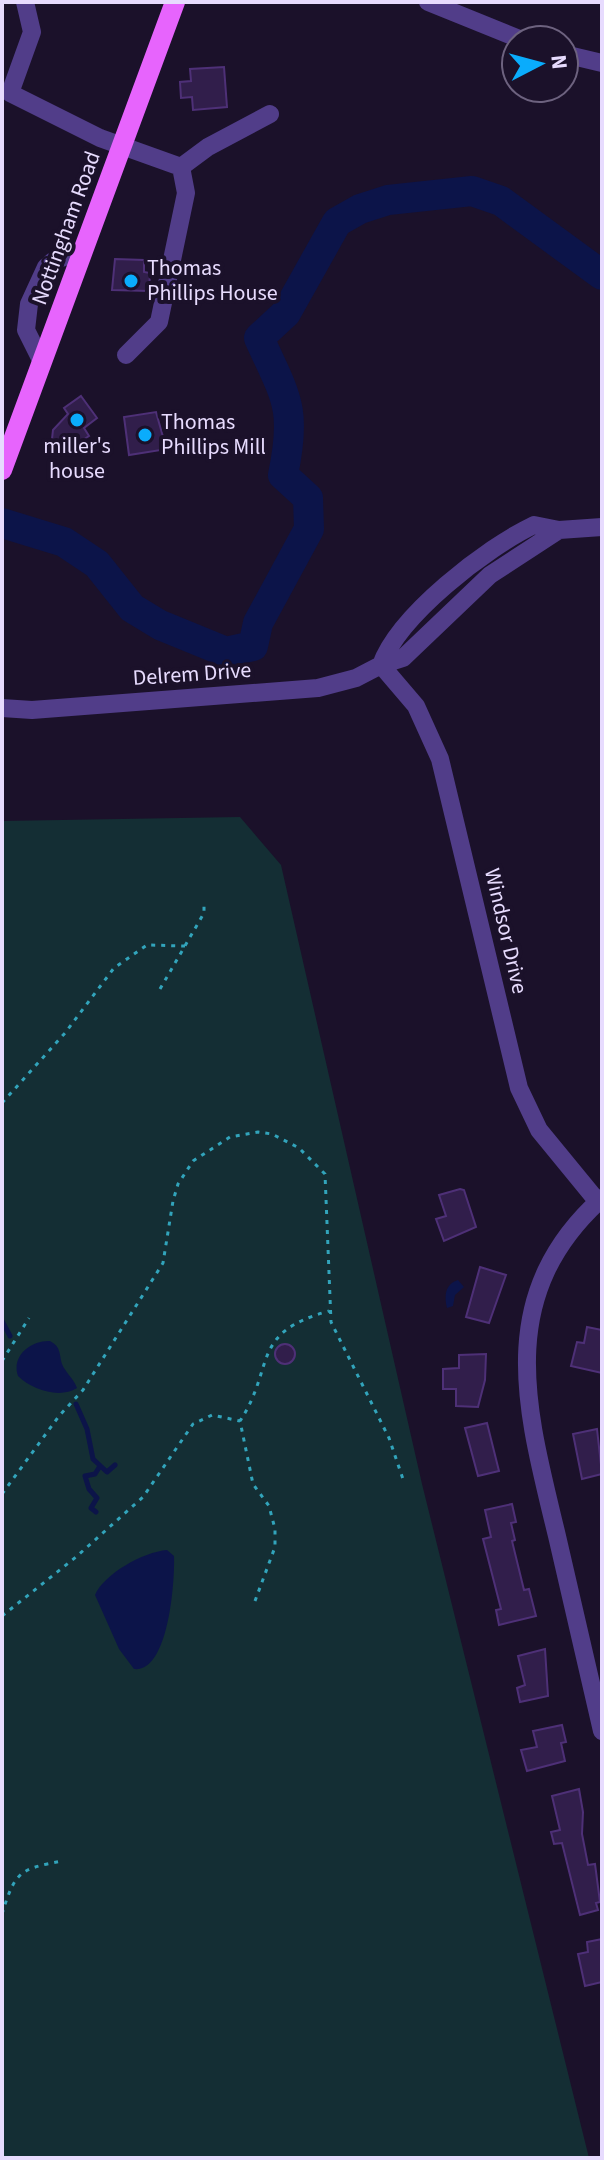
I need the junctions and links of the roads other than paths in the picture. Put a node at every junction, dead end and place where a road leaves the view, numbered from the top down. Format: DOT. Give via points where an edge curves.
graph roads {
  1 [pos="25,2"];
  2 [pos="175,2"];
  3 [pos="428,2"];
  4 [pos="500,31"];
  5 [pos="580,58"];
  6 [pos="602,63"];
  7 [pos="270,114"];
  8 [pos="121,146"];
  9 [pos="181,167"];
  10 [pos="83,250"];
  11 [pos="126,355"];
  12 [pos="42,362"];
  13 [pos="2,470"];
  14 [pos="602,527"];
  15 [pos="381,665"];
  16 [pos="2,708"];
  17 [pos="600,1200"];
  18 [pos="598,1691"];
  19 [pos="602,1731"];
  1 -- 8 [label="street" via="32,32 10,93"];
  2 -- 8 [label="main road, Nottingham Road"];
  3 -- 4 [label="street"];
  5 -- 6 [label="street"];
  7 -- 9 [label="street"];
  8 -- 9 [label="street"];
  8 -- 10 [label="main road, Nottingham Road"];
  9 -- 11 [label="street" via="186,193 159,322"];
  10 -- 12 [label="main road, Nottingham Road"];
  10 -- 12 [label="street" via="46,267 29,304 26,330"];
  12 -- 13 [label="main road, Nottingham Road"];
  14 -- 15 [label="street" via="559,530 534,525 485,552 389,644"];
  15 -- 16 [label="street, Delrem Drive" via="318,688"];
  15 -- 17 [label="street, Windsor Drive" via="416,706 440,759 519,1088 539,1130"];
  17 -- 18 [label="street" via="565,1237 547,1270 525,1362 534,1438"];
  18 -- 19 [label="street"];
}
